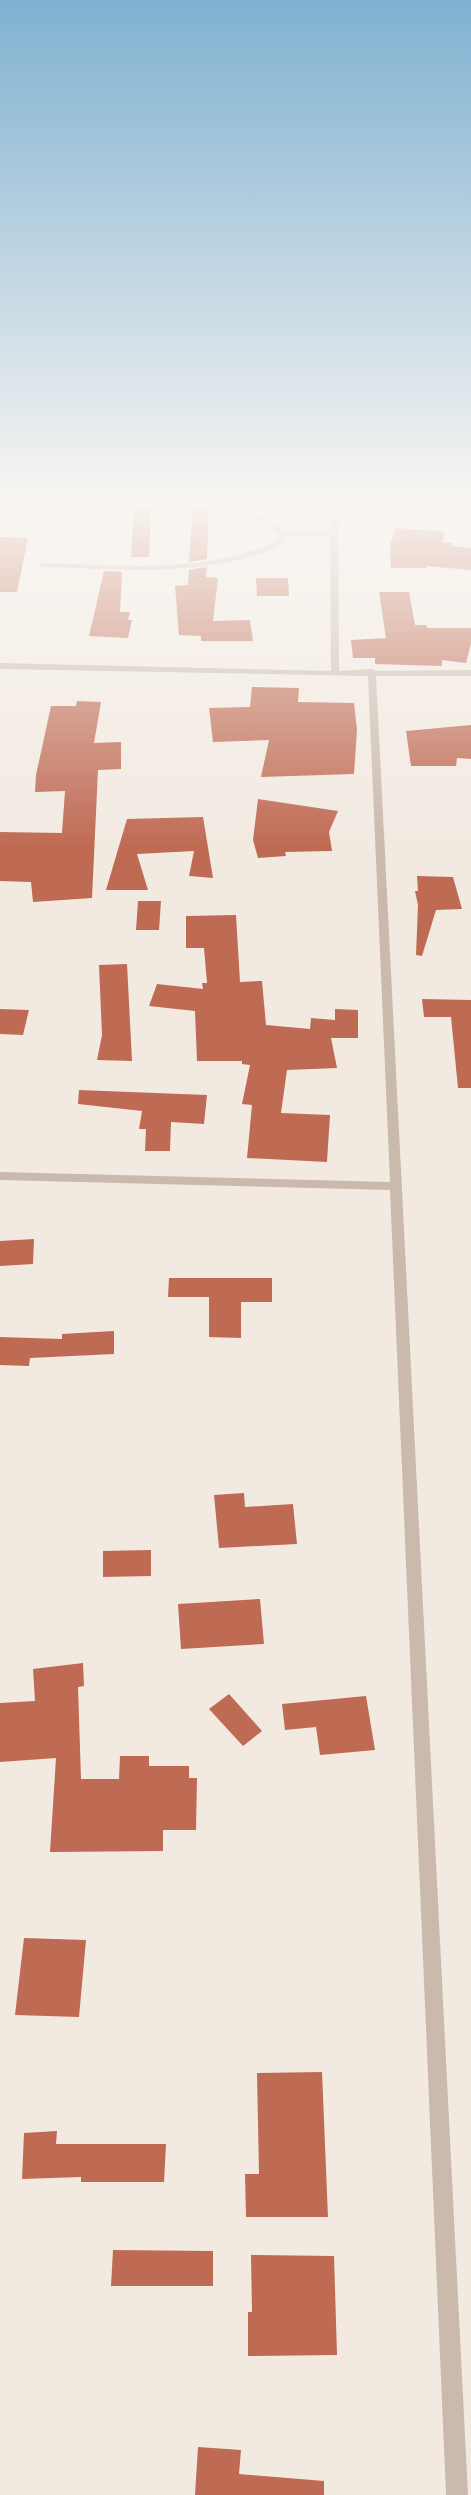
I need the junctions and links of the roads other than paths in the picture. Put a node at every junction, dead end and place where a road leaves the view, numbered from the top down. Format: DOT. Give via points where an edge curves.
graph roads {
  1 [pos="335,615"];
  2 [pos="0,666"];
  3 [pos="372,672"];
  4 [pos="335,674"];
  5 [pos="471,674"];
  6 [pos="0,1176"];
  7 [pos="397,1186"];
  8 [pos="457,2495"];
  1 -- 4 [label="street"];
  2 -- 4 [label="street"];
  3 -- 4 [label="street"];
  3 -- 5 [label="street"];
  3 -- 7 [label="street"];
  6 -- 7 [label="street"];
  7 -- 8 [label="street"];
}
